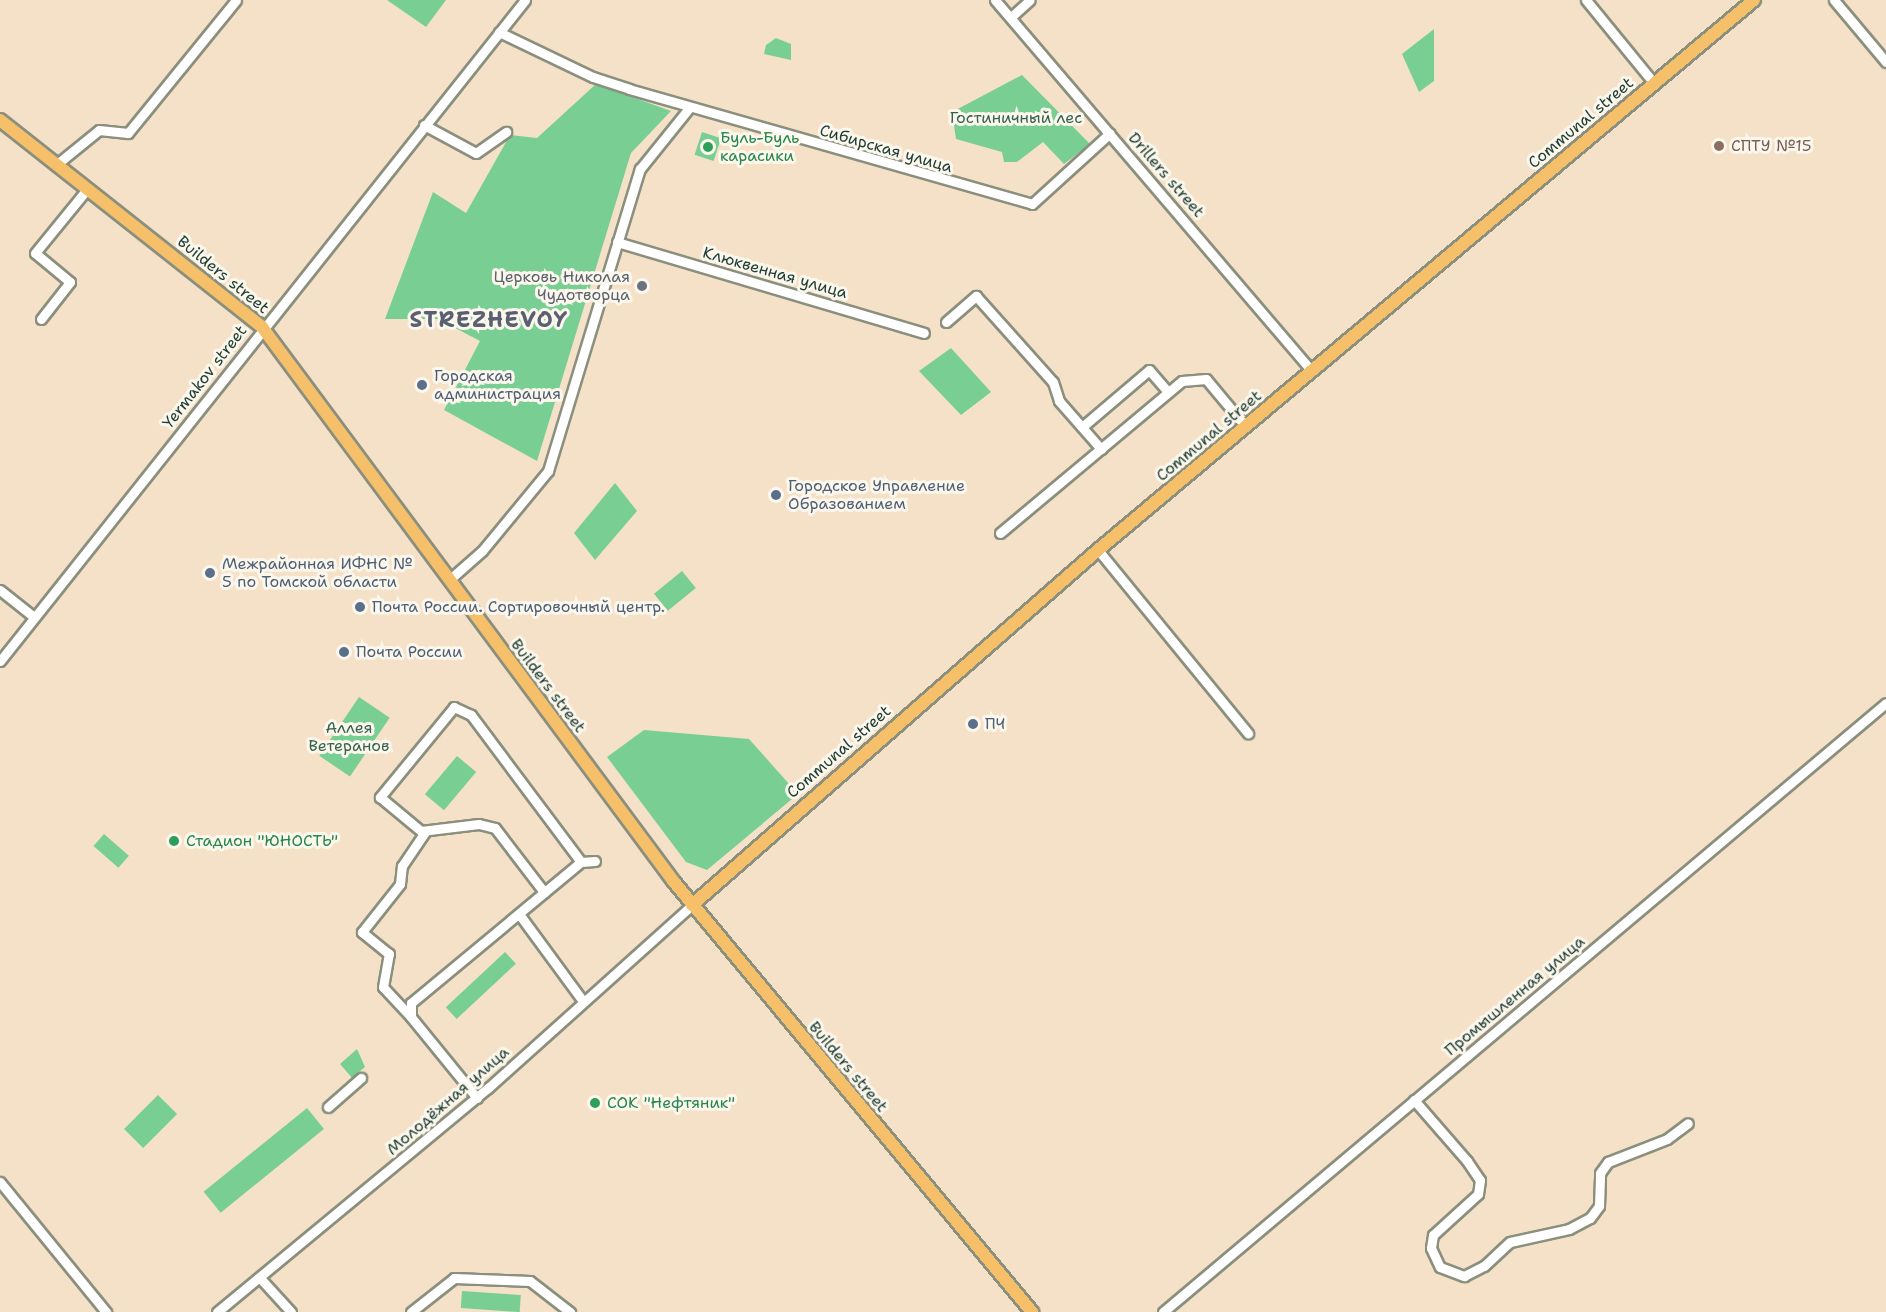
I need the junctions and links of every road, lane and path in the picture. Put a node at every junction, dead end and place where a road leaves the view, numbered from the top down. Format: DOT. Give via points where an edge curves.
graph roads {
  1 [pos="236,0"];
  2 [pos="525,0"];
  3 [pos="995,0"];
  4 [pos="1030,0"];
  5 [pos="1586,0"];
  6 [pos="1754,0"];
  7 [pos="1834,0"];
  8 [pos="1011,17"];
  9 [pos="499,32"];
  10 [pos="1886,62"];
  11 [pos="1654,83"];
  12 [pos="689,108"];
  13 [pos="0,120"];
  14 [pos="424,125"];
  15 [pos="506,132"];
  16 [pos="1110,133"];
  17 [pos="57,164"];
  18 [pos="88,188"];
  19 [pos="617,242"];
  20 [pos="41,319"];
  21 [pos="946,322"];
  22 [pos="262,327"];
  23 [pos="924,333"];
  24 [pos="1312,371"];
  25 [pos="1168,392"];
  26 [pos="1246,426"];
  27 [pos="1082,427"];
  28 [pos="1101,449"];
  29 [pos="1000,533"];
  30 [pos="1098,550"];
  31 [pos="449,580"];
  32 [pos="0,590"];
  33 [pos="34,617"];
  34 [pos="0,661"];
  35 [pos="1886,703"];
  36 [pos="1248,733"];
  37 [pos="425,832"];
  38 [pos="581,861"];
  39 [pos="595,861"];
  40 [pos="544,892"];
  41 [pos="692,905"];
  42 [pos="519,914"];
  43 [pos="583,1001"];
  44 [pos="411,1017"];
  45 [pos="361,1078"];
  46 [pos="477,1098"];
  47 [pos="1414,1101"];
  48 [pos="328,1107"];
  49 [pos="1688,1124"];
  50 [pos="0,1182"];
  51 [pos="260,1278"];
  52 [pos="106,1312"];
  53 [pos="217,1312"];
  54 [pos="291,1312"];
  55 [pos="411,1312"];
  56 [pos="570,1312"];
  57 [pos="1032,1312"];
  58 [pos="1163,1312"];
  1 -- 17 [label="street" via="128,133 99,130"];
  2 -- 9 [label="street, Yermakov street"];
  3 -- 8 [label="street, Drillers street"];
  4 -- 8 [label="street"];
  5 -- 11 [label="street"];
  6 -- 11 [label="main road, Communal street"];
  7 -- 10 [label="street"];
  8 -- 16 [label="street, Drillers street"];
  9 -- 12 [label="street, Сибирская улица" via="593,77"];
  9 -- 14 [label="street, Yermakov street"];
  11 -- 24 [label="main road, Communal street"];
  12 -- 16 [label="street, Сибирская улица" via="1032,204"];
  12 -- 19 [label="street" via="640,169"];
  13 -- 17 [label="main road, Builders street"];
  14 -- 15 [label="street" via="476,153"];
  14 -- 22 [label="street, Yermakov street"];
  16 -- 24 [label="street, Drillers street"];
  17 -- 18 [label="main road, Builders street"];
  18 -- 20 [label="street" via="35,253 70,282"];
  18 -- 22 [label="main road, Builders street"];
  19 -- 23 [label="street, Клюквенная улица"];
  19 -- 31 [label="street" via="548,471 482,551"];
  21 -- 27 [label="street" via="976,296 1053,382 1059,401"];
  22 -- 31 [label="main road, Builders street"];
  22 -- 33 [label="street, Yermakov street"];
  24 -- 26 [label="main road, Communal street"];
  25 -- 26 [label="street" via="1182,381 1206,379"];
  25 -- 27 [label="street" via="1149,370"];
  25 -- 28 [label="street"];
  26 -- 30 [label="main road, Communal street"];
  27 -- 28 [label="street"];
  28 -- 29 [label="street"];
  30 -- 36 [label="street"];
  30 -- 41 [label="main road, Communal street"];
  31 -- 41 [label="main road, Builders street"];
  32 -- 33 [label="street"];
  33 -- 34 [label="street, Yermakov street"];
  35 -- 47 [label="street, Промышленная улица"];
  37 -- 38 [label="street" via="380,797 454,707 471,715"];
  37 -- 40 [label="street" via="479,824 495,828"];
  37 -- 44 [label="street" via="402,866 400,884 362,932 389,954 383,987"];
  38 -- 39 [label="street"];
  38 -- 40 [label="street"];
  40 -- 42 [label="street"];
  41 -- 43 [label="street, Молодёжная улица"];
  41 -- 57 [label="main road, Builders street"];
  42 -- 43 [label="street"];
  42 -- 44 [label="street" via="411,1004"];
  43 -- 46 [label="street, Молодёжная улица"];
  44 -- 46 [label="street"];
  45 -- 48 [label="street"];
  46 -- 51 [label="street, Молодёжная улица"];
  47 -- 49 [label="street" via="1480,1180 1478,1194 1433,1235 1431,1248 1440,1267 1464,1276 1484,1266 1510,1242 1569,1228 1590,1218 1599,1206 1600,1173 1608,1162 1667,1139"];
  47 -- 58 [label="street, Промышленная улица"];
  50 -- 52 [label="street"];
  51 -- 53 [label="street, Молодёжная улица"];
  51 -- 54 [label="street"];
  55 -- 56 [label="street" via="454,1278 530,1281"];
}
